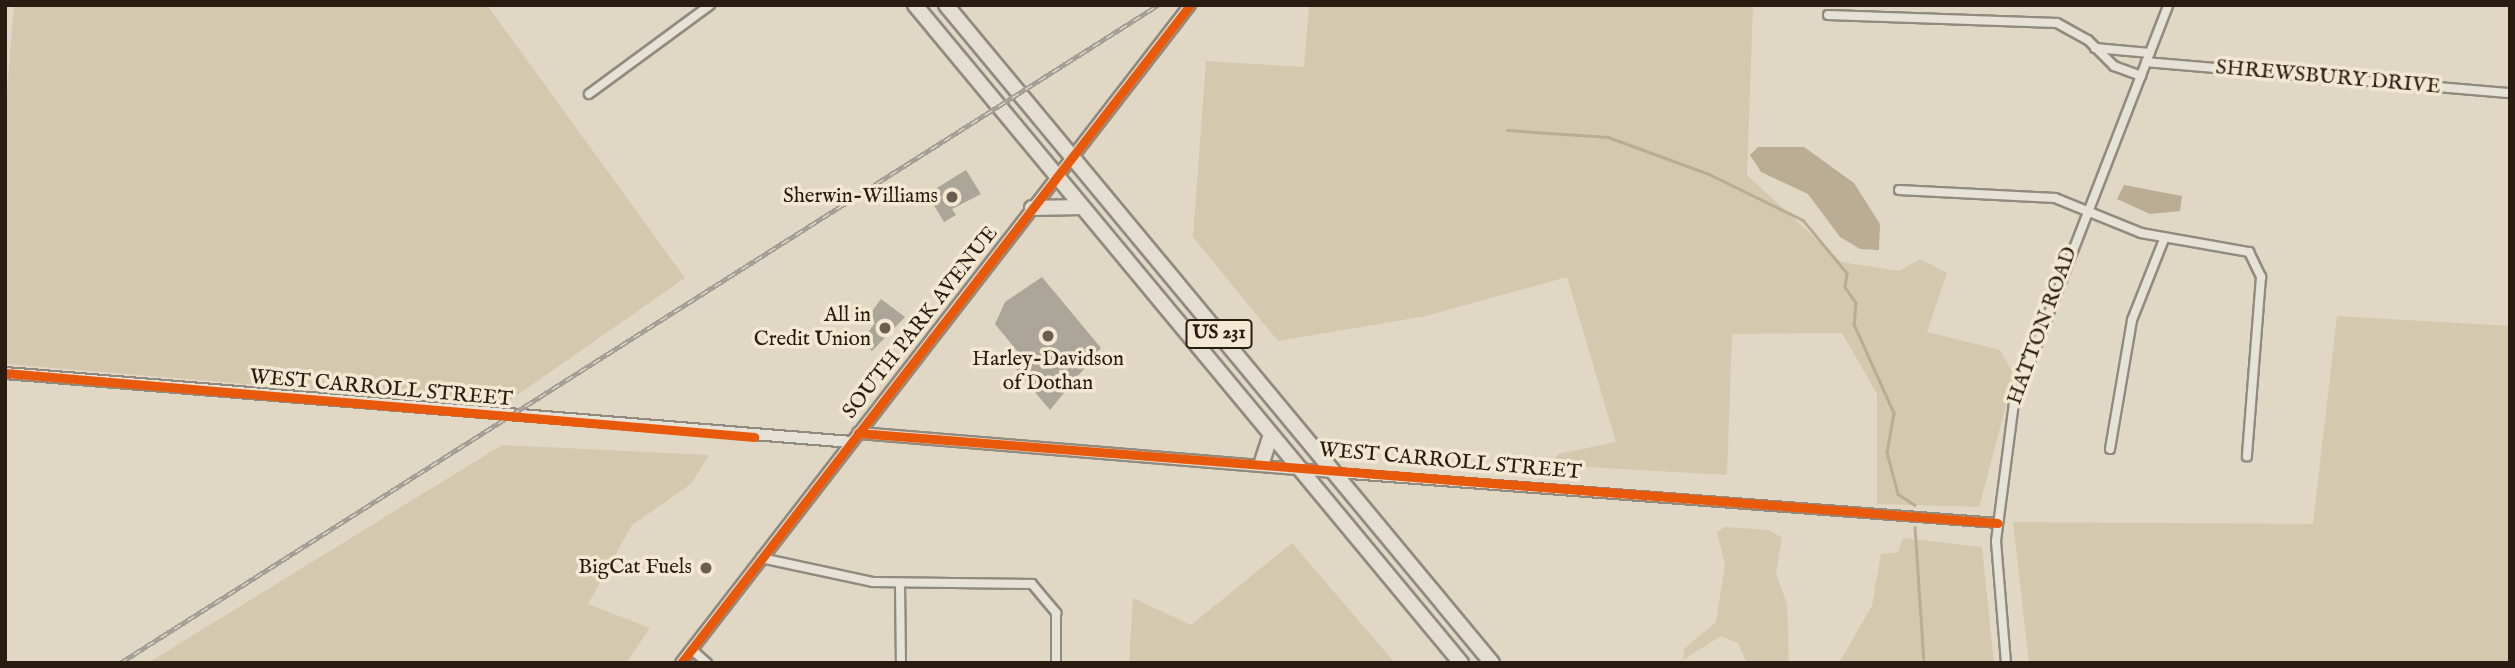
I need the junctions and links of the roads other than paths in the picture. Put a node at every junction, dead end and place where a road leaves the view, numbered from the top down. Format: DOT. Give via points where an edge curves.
graph roads {
  1 [pos="710,5"];
  2 [pos="915,5"];
  3 [pos="946,5"];
  4 [pos="1190,5"];
  5 [pos="2168,5"];
  6 [pos="1828,15"];
  7 [pos="2095,48"];
  8 [pos="2150,53"];
  9 [pos="2146,62"];
  10 [pos="2141,76"];
  11 [pos="2510,93"];
  12 [pos="589,94"];
  13 [pos="1073,158"];
  14 [pos="1057,177"];
  15 [pos="1899,190"];
  16 [pos="1082,207"];
  17 [pos="1032,208"];
  18 [pos="2086,211"];
  19 [pos="2164,239"];
  20 [pos="1147,248"];
  21 [pos="1129,263"];
  22 [pos="1241,361"];
  23 [pos="5,373"];
  24 [pos="1223,376"];
  25 [pos="1271,435"];
  26 [pos="854,438"];
  27 [pos="2110,449"];
  28 [pos="2247,456"];
  29 [pos="1262,462"];
  30 [pos="1297,466"];
  31 [pos="1334,472"];
  32 [pos="1997,523"];
  33 [pos="761,558"];
  34 [pos="900,584"];
  35 [pos="691,649"];
  36 [pos="681,663"];
  37 [pos="707,663"];
  38 [pos="901,663"];
  39 [pos="1056,663"];
  40 [pos="1461,663"];
  41 [pos="1492,663"];
  42 [pos="2006,663"];
  1 -- 12 [label="street"];
  2 -- 14 [label="highway, US 231"];
  3 -- 13 [label="highway, US 231"];
  4 -- 13 [label="street, SOUTH PARK AVENUE"];
  5 -- 8 [label="street, HATTON ROAD"];
  6 -- 7 [label="street" via="2057,23"];
  7 -- 8 [label="street"];
  7 -- 10 [label="street" via="2113,66"];
  8 -- 9 [label="street, HATTON ROAD"];
  9 -- 10 [label="street, HATTON ROAD"];
  9 -- 11 [label="street, SHREWSBURY DRIVE"];
  10 -- 18 [label="street, HATTON ROAD"];
  13 -- 14 [label="street, SOUTH PARK AVENUE"];
  13 -- 20 [label="highway, US 231"];
  14 -- 16 [label="highway, US 231"];
  14 -- 17 [label="street, SOUTH PARK AVENUE"];
  15 -- 18 [label="street" via="2029,194"];
  16 -- 17 [label="highway"];
  16 -- 21 [label="highway, US 231"];
  17 -- 26 [label="street, SOUTH PARK AVENUE"];
  18 -- 19 [label="street"];
  18 -- 32 [label="street, HATTON ROAD" via="2014,403"];
  19 -- 27 [label="street" via="2132,320"];
  19 -- 28 [label="street" via="2240,249 2257,262 2261,291"];
  20 -- 21 [label="highway"];
  20 -- 22 [label="highway, US 231"];
  21 -- 24 [label="highway, US 231"];
  22 -- 24 [label="highway"];
  22 -- 31 [label="highway, US 231"];
  23 -- 26 [label="street, WEST CARROLL STREET"];
  24 -- 25 [label="highway, US 231"];
  25 -- 29 [label="highway"];
  25 -- 30 [label="highway, US 231"];
  26 -- 29 [label="street, WEST CARROLL STREET"];
  26 -- 33 [label="street, SOUTH PARK AVENUE"];
  29 -- 30 [label="street, WEST CARROLL STREET"];
  30 -- 31 [label="street, WEST CARROLL STREET"];
  30 -- 40 [label="highway, US 231"];
  31 -- 32 [label="street, WEST CARROLL STREET"];
  31 -- 41 [label="highway, US 231"];
  32 -- 42 [label="street, HATTON ROAD"];
  33 -- 34 [label="street" via="819,575"];
  33 -- 35 [label="street, SOUTH PARK AVENUE"];
  34 -- 38 [label="street"];
  34 -- 39 [label="street" via="1032,584 1056,613"];
  35 -- 36 [label="street, SOUTH PARK AVENUE"];
  35 -- 37 [label="street"];
}
